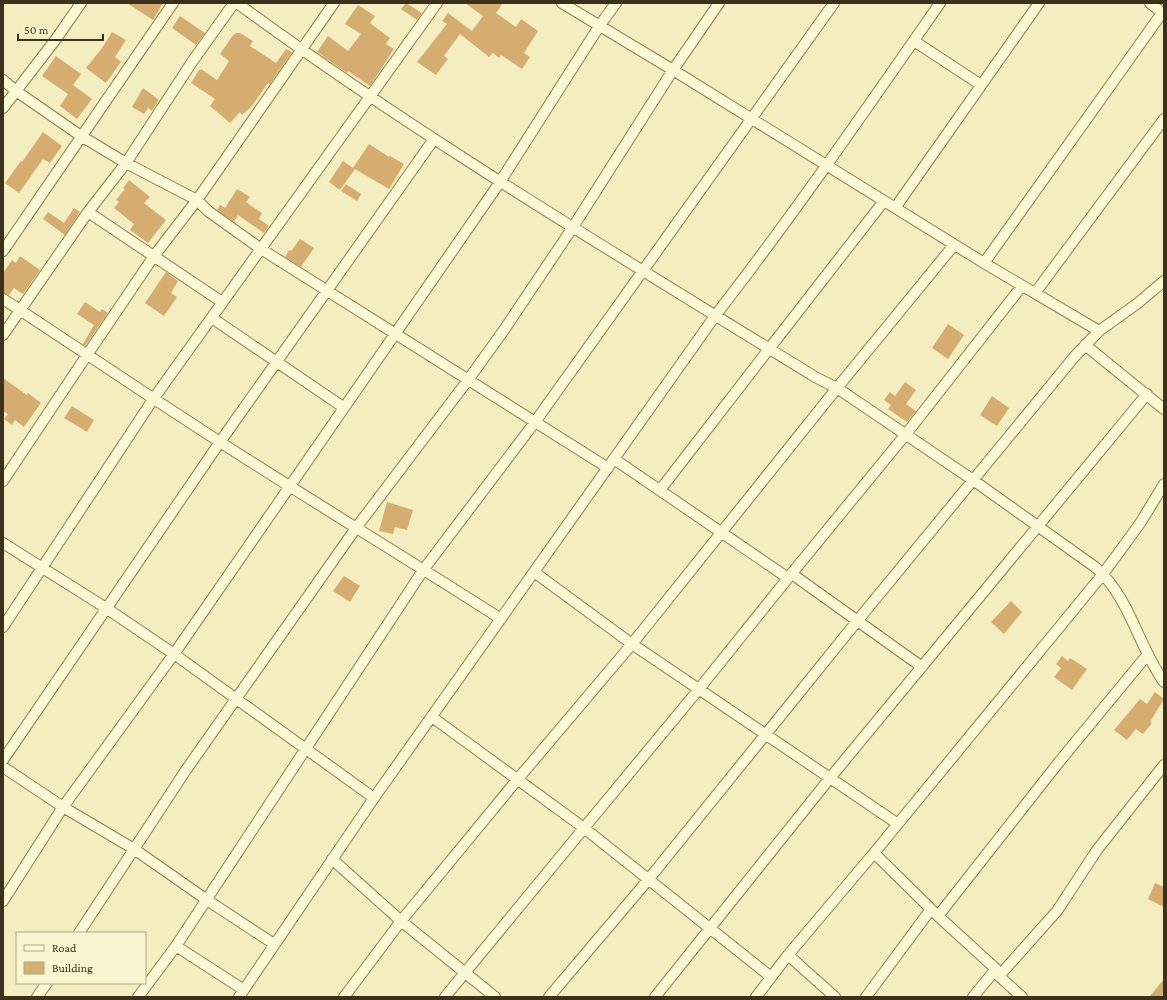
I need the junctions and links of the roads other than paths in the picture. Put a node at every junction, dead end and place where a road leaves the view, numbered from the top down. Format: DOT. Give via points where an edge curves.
graph roads {
  1 [pos="81,3"];
  2 [pos="173,3"];
  3 [pos="234,3"];
  4 [pos="237,3"];
  5 [pos="334,3"];
  6 [pos="437,3"];
  7 [pos="562,3"];
  8 [pos="616,3"];
  9 [pos="719,3"];
  10 [pos="834,3"];
  11 [pos="940,3"];
  12 [pos="1039,3"];
  13 [pos="1150,3"];
  14 [pos="1163,13"];
  15 [pos="600,25"];
  16 [pos="914,41"];
  17 [pos="302,50"];
  18 [pos="673,70"];
  19 [pos="3,80"];
  20 [pos="981,86"];
  21 [pos="16,91"];
  22 [pos="370,96"];
  23 [pos="3,108"];
  24 [pos="751,119"];
  25 [pos="1164,119"];
  26 [pos="81,136"];
  27 [pos="434,139"];
  28 [pos="126,163"];
  29 [pos="827,165"];
  30 [pos="500,182"];
  31 [pos="196,200"];
  32 [pos="884,201"];
  33 [pos="895,208"];
  34 [pos="88,212"];
  35 [pos="573,227"];
  36 [pos="954,245"];
  37 [pos="261,249"];
  38 [pos="3,251"];
  39 [pos="154,256"];
  40 [pos="984,263"];
  41 [pos="643,271"];
  42 [pos="1164,281"];
  43 [pos="1022,286"];
  44 [pos="326,290"];
  45 [pos="1035,294"];
  46 [pos="3,298"];
  47 [pos="222,302"];
  48 [pos="20,310"];
  49 [pos="715,316"];
  50 [pos="212,318"];
  51 [pos="1099,330"];
  52 [pos="3,335"];
  53 [pos="395,335"];
  54 [pos="1085,345"];
  55 [pos="769,348"];
  56 [pos="87,355"];
  57 [pos="276,361"];
  58 [pos="468,380"];
  59 [pos="837,388"];
  60 [pos="1147,394"];
  61 [pos="154,398"];
  62 [pos="343,407"];
  63 [pos="1163,407"];
  64 [pos="535,422"];
  65 [pos="906,434"];
  66 [pos="220,442"];
  67 [pos="614,459"];
  68 [pos="608,468"];
  69 [pos="973,480"];
  70 [pos="3,481"];
  71 [pos="290,485"];
  72 [pos="1163,487"];
  73 [pos="660,490"];
  74 [pos="1039,526"];
  75 [pos="356,528"];
  76 [pos="722,533"];
  77 [pos="3,543"];
  78 [pos="43,568"];
  79 [pos="424,570"];
  80 [pos="534,572"];
  81 [pos="1103,574"];
  82 [pos="790,576"];
  83 [pos="106,608"];
  84 [pos="501,619"];
  85 [pos="858,620"];
  86 [pos="3,627"];
  87 [pos="632,644"];
  88 [pos="174,654"];
  89 [pos="1148,654"];
  90 [pos="922,667"];
  91 [pos="1164,682"];
  92 [pos="699,689"];
  93 [pos="236,700"];
  94 [pos="432,717"];
  95 [pos="766,735"];
  96 [pos="307,749"];
  97 [pos="3,760"];
  98 [pos="1164,765"];
  99 [pos="3,767"];
  100 [pos="830,778"];
  101 [pos="517,780"];
  102 [pos="374,798"];
  103 [pos="63,807"];
  104 [pos="898,824"];
  105 [pos="584,828"];
  106 [pos="134,850"];
  107 [pos="874,853"];
  108 [pos="332,859"];
  109 [pos="648,880"];
  110 [pos="206,900"];
  111 [pos="3,901"];
  112 [pos="934,913"];
  113 [pos="401,921"];
  114 [pos="710,929"];
  115 [pos="80,932"];
  116 [pos="274,944"];
  117 [pos="176,946"];
  118 [pos="788,955"];
  119 [pos="465,972"];
  120 [pos="998,972"];
  121 [pos="771,977"];
  122 [pos="45,984"];
  123 [pos="241,993"];
  124 [pos="37,997"];
  125 [pos="138,997"];
  126 [pos="344,997"];
  127 [pos="445,997"];
  128 [pos="495,997"];
  129 [pos="549,997"];
  130 [pos="655,997"];
  131 [pos="756,997"];
  132 [pos="835,997"];
  133 [pos="866,997"];
  134 [pos="973,997"];
  135 [pos="1022,997"];
  1 -- 21 [label="street"];
  2 -- 26 [label="street"];
  3 -- 28 [label="street"];
  4 -- 17 [label="street"];
  5 -- 17 [label="street"];
  6 -- 22 [label="street"];
  7 -- 15 [label="street"];
  8 -- 15 [label="street"];
  9 -- 18 [label="street"];
  10 -- 24 [label="street"];
  11 -- 16 [label="street"];
  12 -- 20 [label="street"];
  13 -- 14 [label="street"];
  14 -- 40 [label="street"];
  15 -- 18 [label="street"];
  15 -- 30 [label="street"];
  16 -- 20 [label="street"];
  16 -- 29 [label="street"];
  17 -- 22 [label="street"];
  17 -- 31 [label="street"];
  18 -- 24 [label="street"];
  18 -- 35 [label="street"];
  19 -- 21 [label="street"];
  20 -- 33 [label="street"];
  21 -- 23 [label="street"];
  21 -- 26 [label="street"];
  22 -- 27 [label="street"];
  22 -- 37 [label="street"];
  24 -- 29 [label="street"];
  24 -- 41 [label="street"];
  25 -- 45 [label="street"];
  26 -- 28 [label="street"];
  26 -- 38 [label="street"];
  27 -- 30 [label="street"];
  27 -- 44 [label="street"];
  28 -- 31 [label="street"];
  28 -- 34 [label="street"];
  29 -- 32 [label="street"];
  29 -- 49 [label="street"];
  30 -- 35 [label="street"];
  30 -- 53 [label="street"];
  31 -- 37 [label="street"];
  31 -- 39 [label="street"];
  32 -- 33 [label="street"];
  32 -- 55 [label="street"];
  33 -- 36 [label="street"];
  34 -- 39 [label="street"];
  34 -- 48 [label="street"];
  35 -- 41 [label="street"];
  35 -- 58 [label="street"];
  36 -- 40 [label="street"];
  36 -- 59 [label="street"];
  37 -- 44 [label="street"];
  37 -- 47 [label="street"];
  39 -- 47 [label="street"];
  39 -- 56 [label="street"];
  40 -- 43 [label="street"];
  41 -- 49 [label="street"];
  41 -- 64 [label="street"];
  42 -- 51 [label="street"];
  43 -- 45 [label="street"];
  43 -- 65 [label="street"];
  44 -- 53 [label="street"];
  44 -- 57 [label="street"];
  45 -- 51 [label="street"];
  46 -- 48 [label="street"];
  47 -- 50 [label="street"];
  48 -- 52 [label="street"];
  48 -- 56 [label="street"];
  49 -- 55 [label="street"];
  49 -- 67 [label="street"];
  50 -- 57 [label="street"];
  50 -- 61 [label="street"];
  51 -- 54 [label="street"];
  53 -- 58 [label="street"];
  53 -- 62 [label="street"];
  54 -- 60 [label="street"];
  54 -- 69 [label="street"];
  55 -- 59 [label="street"];
  55 -- 73 [label="street"];
  56 -- 61 [label="street"];
  56 -- 70 [label="street"];
  57 -- 62 [label="street"];
  57 -- 66 [label="street"];
  58 -- 64 [label="street"];
  58 -- 75 [label="street"];
  59 -- 65 [label="street"];
  59 -- 76 [label="street"];
  60 -- 63 [label="street"];
  60 -- 74 [label="street"];
  61 -- 66 [label="street"];
  61 -- 78 [label="street"];
  62 -- 71 [label="street"];
  64 -- 68 [label="street"];
  64 -- 79 [label="street"];
  65 -- 69 [label="street"];
  65 -- 82 [label="street"];
  66 -- 71 [label="street"];
  66 -- 83 [label="street"];
  67 -- 68 [label="street"];
  67 -- 73 [label="street"];
  68 -- 80 [label="street"];
  69 -- 74 [label="street"];
  69 -- 85 [label="street"];
  71 -- 75 [label="street"];
  71 -- 88 [label="street"];
  72 -- 81 [label="street"];
  73 -- 76 [label="street"];
  74 -- 81 [label="street"];
  74 -- 90 [label="street"];
  75 -- 79 [label="street"];
  75 -- 93 [label="street"];
  76 -- 82 [label="street"];
  76 -- 87 [label="street"];
  77 -- 78 [label="street"];
  78 -- 83 [label="street"];
  78 -- 86 [label="street"];
  79 -- 84 [label="street"];
  79 -- 96 [label="street"];
  80 -- 84 [label="street"];
  80 -- 87 [label="street"];
  81 -- 89 [label="street" via="1136,626"];
  81 -- 104 [label="street"];
  82 -- 85 [label="street"];
  82 -- 92 [label="street"];
  83 -- 88 [label="street"];
  83 -- 97 [label="street"];
  84 -- 94 [label="street"];
  85 -- 90 [label="street"];
  85 -- 95 [label="street"];
  87 -- 92 [label="street"];
  87 -- 101 [label="street"];
  88 -- 93 [label="street"];
  88 -- 103 [label="street"];
  89 -- 91 [label="street"];
  89 -- 112 [label="street"];
  90 -- 100 [label="street"];
  92 -- 95 [label="street"];
  92 -- 105 [label="street"];
  93 -- 96 [label="street"];
  93 -- 106 [label="street"];
  94 -- 101 [label="street"];
  94 -- 102 [label="street"];
  95 -- 100 [label="street"];
  95 -- 109 [label="street"];
  96 -- 102 [label="street"];
  96 -- 110 [label="street"];
  98 -- 120 [label="street" via="1097,850 1057,911"];
  99 -- 103 [label="street"];
  100 -- 104 [label="street"];
  100 -- 114 [label="street"];
  101 -- 105 [label="street"];
  101 -- 113 [label="street"];
  102 -- 108 [label="street"];
  103 -- 106 [label="street"];
  103 -- 111 [label="street"];
  104 -- 107 [label="street"];
  105 -- 109 [label="street"];
  105 -- 119 [label="street"];
  106 -- 110 [label="street"];
  106 -- 115 [label="street"];
  107 -- 112 [label="street"];
  107 -- 118 [label="street"];
  108 -- 113 [label="street"];
  108 -- 116 [label="street"];
  109 -- 114 [label="street"];
  109 -- 129 [label="street"];
  110 -- 116 [label="street"];
  110 -- 117 [label="street"];
  112 -- 120 [label="street"];
  112 -- 133 [label="street"];
  113 -- 119 [label="street"];
  113 -- 126 [label="street"];
  114 -- 121 [label="street"];
  114 -- 130 [label="street"];
  116 -- 123 [label="street"];
  117 -- 123 [label="street"];
  117 -- 125 [label="street"];
  118 -- 121 [label="street"];
  118 -- 132 [label="street"];
  119 -- 127 [label="street"];
  119 -- 128 [label="street"];
  120 -- 134 [label="street"];
  120 -- 135 [label="street"];
  121 -- 131 [label="street"];
  122 -- 124 [label="street"];
}
